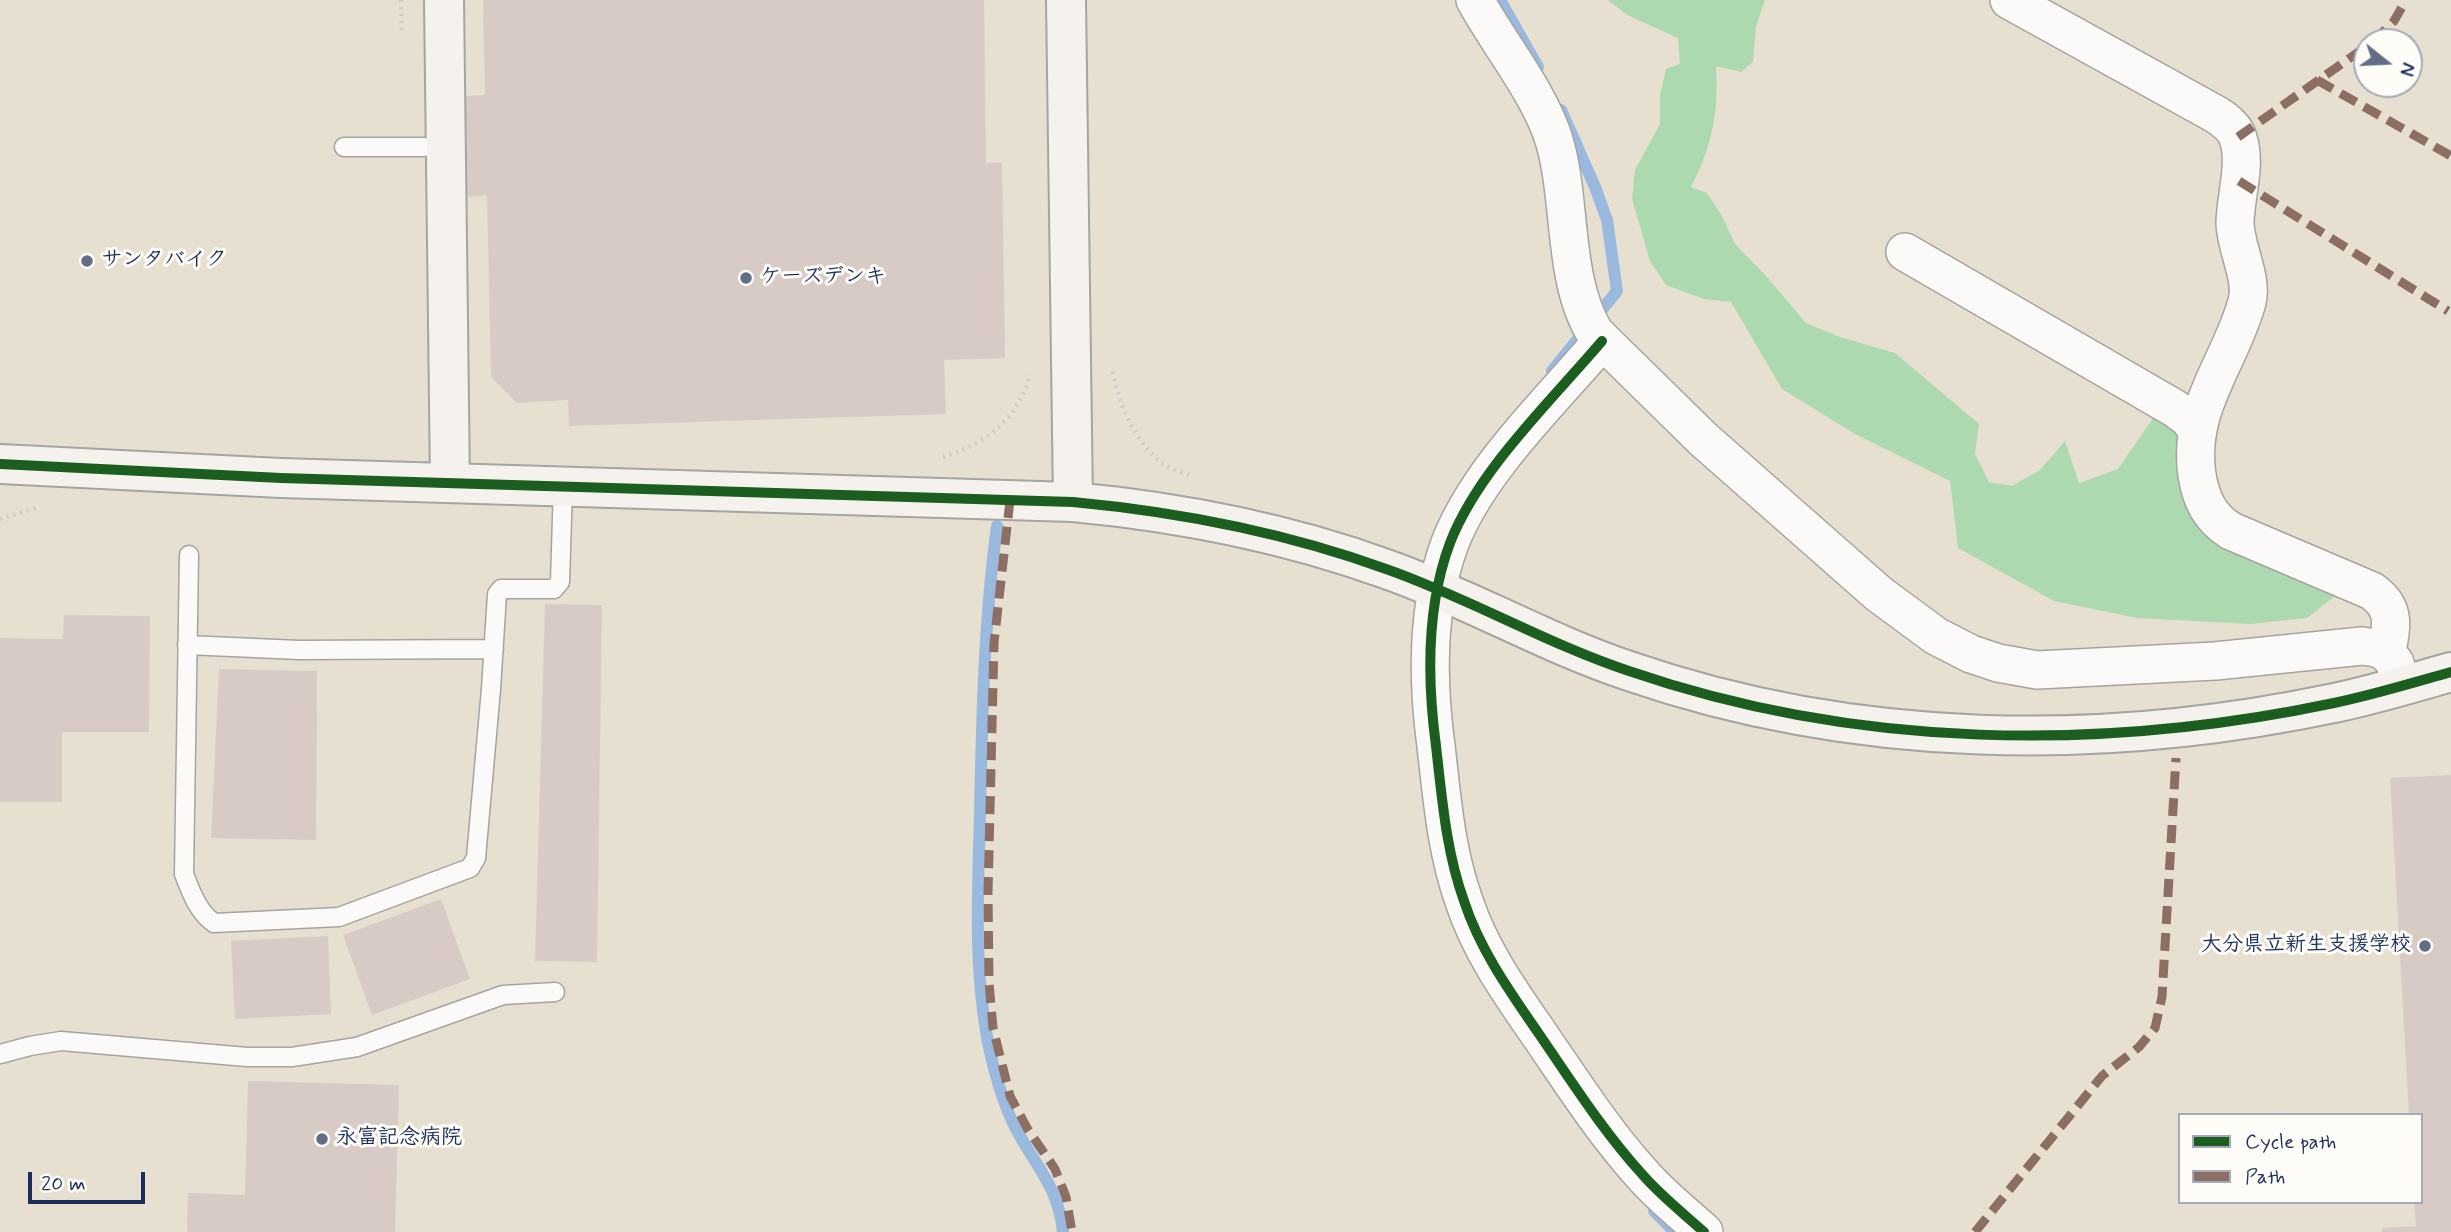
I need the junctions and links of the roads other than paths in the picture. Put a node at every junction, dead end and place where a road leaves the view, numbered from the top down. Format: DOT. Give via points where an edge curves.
graph roads {
  1 [pos="423,0"];
  2 [pos="444,0"];
  3 [pos="1066,0"];
  4 [pos="1475,0"];
  5 [pos="2009,0"];
  6 [pos="344,147"];
  7 [pos="424,147"];
  8 [pos="1905,252"];
  9 [pos="1602,341"];
  10 [pos="2197,430"];
  11 [pos="0,464"];
  12 [pos="439,482"];
  13 [pos="563,486"];
  14 [pos="1073,502"];
  15 [pos="189,555"];
  16 [pos="1437,589"];
  17 [pos="187,645"];
  18 [pos="494,649"];
  19 [pos="2394,669"];
  20 [pos="2451,672"];
  21 [pos="555,992"];
  22 [pos="0,1054"];
  23 [pos="1704,1232"];
  1 -- 7 [label="street"];
  2 -- 12 [label="street"];
  3 -- 14 [label="street"];
  4 -- 9 [label="street" via="1548,124 1558,155 1577,288 1584,315"];
  5 -- 10 [label="street" via="2217,115 2238,137 2235,225 2248,299 2208,392"];
  6 -- 7 [label="lane"];
  7 -- 12 [label="street"];
  8 -- 10 [label="street" via="2174,408"];
  9 -- 16 [label="street" via="1486,478 1451,541"];
  9 -- 19 [label="street" via="1703,439 1879,594 1936,636 1971,654 2037,670 2215,661 2362,646 2376,648"];
  10 -- 19 [label="street" via="2198,485 2209,513 2231,531 2384,599 2389,606"];
  11 -- 12 [label="street"];
  12 -- 13 [label="street"];
  13 -- 14 [label="street"];
  13 -- 18 [label="lane" via="560,582 554,589 501,589"];
  14 -- 16 [label="street" via="1238,525 1361,560"];
  15 -- 17 [label="lane"];
  16 -- 19 [label="street" via="1590,658 1715,697 1838,721 1939,734 2093,735 2163,730 2336,703"];
  16 -- 23 [label="street" via="1430,698 1447,835 1464,903 1493,965 1600,1123 1644,1177"];
  17 -- 18 [label="lane" via="299,650"];
  17 -- 18 [label="lane" via="184,874 205,917 214,923 339,917 470,868 476,858"];
  19 -- 20 [label="street"];
  21 -- 22 [label="lane" via="503,995 357,1048 304,1056 247,1057 61,1041"];
}
